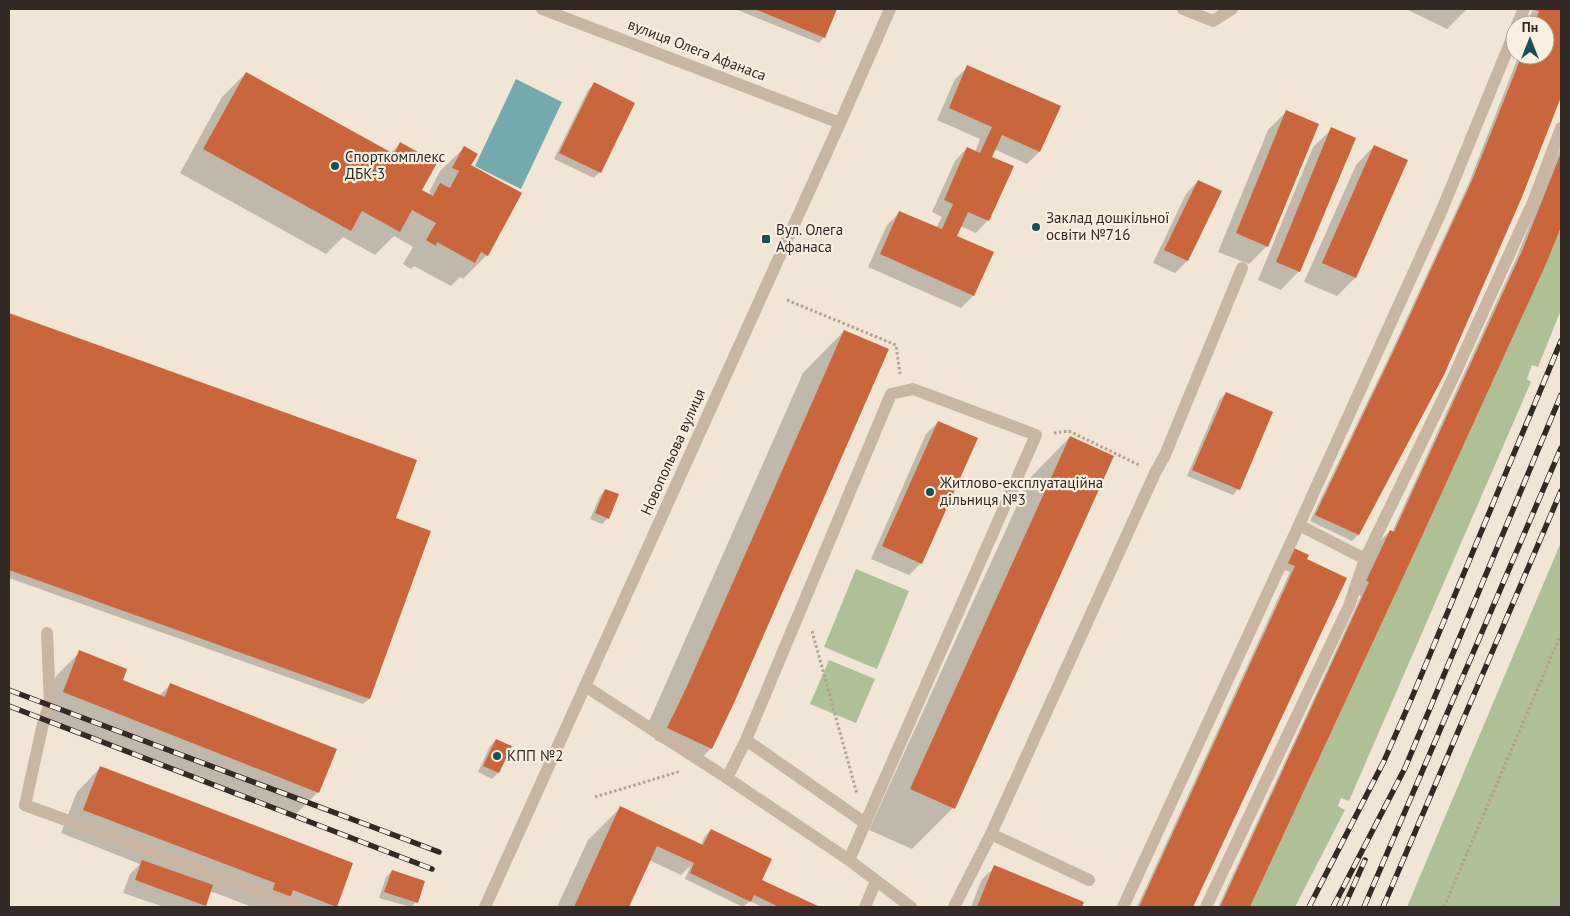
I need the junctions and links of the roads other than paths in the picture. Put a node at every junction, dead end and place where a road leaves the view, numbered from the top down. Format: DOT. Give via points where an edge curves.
graph roads {
  1 [pos="542,9"];
  2 [pos="890,9"];
  3 [pos="1183,9"];
  4 [pos="1232,9"];
  5 [pos="1505,55"];
  6 [pos="840,122"];
  7 [pos="1561,128"];
  8 [pos="1242,268"];
  9 [pos="1299,525"];
  10 [pos="1365,559"];
  11 [pos="47,633"];
  12 [pos="585,686"];
  13 [pos="746,740"];
  14 [pos="727,778"];
  15 [pos="865,823"];
  16 [pos="991,834"];
  17 [pos="848,860"];
  18 [pos="1088,880"];
  19 [pos="876,881"];
  20 [pos="302,907"];
  21 [pos="485,907"];
  22 [pos="865,907"];
  23 [pos="911,907"];
  24 [pos="954,907"];
  25 [pos="1123,907"];
  26 [pos="1206,907"];
  1 -- 6 [label="street, вулиця Олега Афанаса"];
  2 -- 6 [label="street, Новопольова вулиця"];
  3 -- 4 [label="street" via="1213,21"];
  5 -- 9 [label="street" via="1441,212"];
  6 -- 12 [label="street, Новопольова вулиця"];
  7 -- 10 [label="street" via="1533,202 1452,380"];
  8 -- 16 [label="street" via="1165,455"];
  9 -- 10 [label="street"];
  9 -- 25 [label="street"];
  10 -- 26 [label="street" via="1349,606"];
  11 -- 20 [label="street" via="50,704 25,805"];
  12 -- 14 [label="street"];
  12 -- 21 [label="street, Новопольова вулиця"];
  13 -- 14 [label="street"];
  13 -- 15 [label="street"];
  13 -- 15 [label="street" via="891,394 913,389 1036,435"];
  14 -- 17 [label="street"];
  15 -- 17 [label="street"];
  16 -- 18 [label="street"];
  16 -- 24 [label="street"];
  17 -- 19 [label="street"];
  19 -- 22 [label="street"];
  19 -- 23 [label="street"];
}
